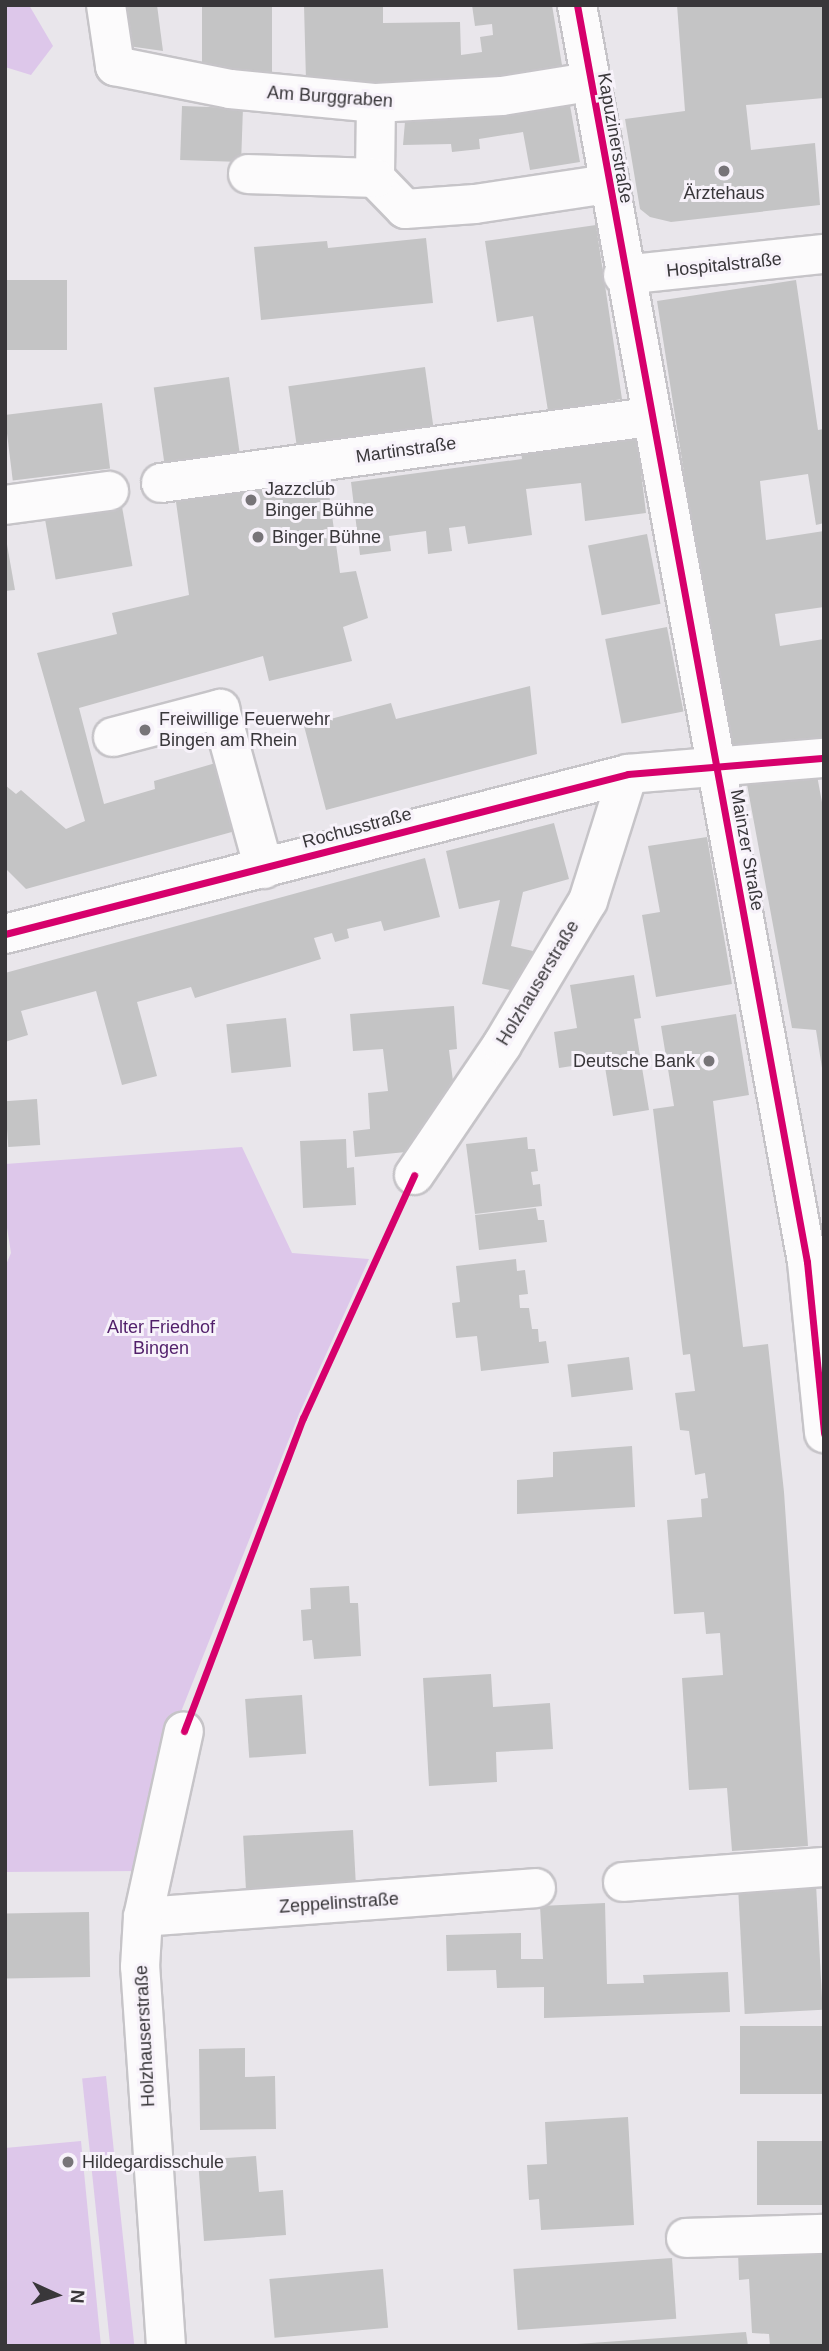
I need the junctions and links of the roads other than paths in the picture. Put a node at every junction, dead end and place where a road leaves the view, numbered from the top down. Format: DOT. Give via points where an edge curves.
graph roads {
  1 [pos="106,5"];
  2 [pos="577,5"];
  3 [pos="589,82"];
  4 [pos="376,103"];
  5 [pos="248,174"];
  6 [pos="375,178"];
  7 [pos="607,184"];
  8 [pos="824,254"];
  9 [pos="624,275"];
  10 [pos="651,417"];
  11 [pos="161,483"];
  12 [pos="109,491"];
  13 [pos="5,505"];
  14 [pos="113,737"];
  15 [pos="824,758"];
  16 [pos="718,770"];
  17 [pos="628,774"];
  18 [pos="264,869"];
  19 [pos="5,934"];
  20 [pos="414,1175"];
  21 [pos="824,1433"];
  22 [pos="184,1731"];
  23 [pos="824,1867"];
  24 [pos="623,1882"];
  25 [pos="536,1888"];
  26 [pos="143,1917"];
  27 [pos="824,2234"];
  28 [pos="686,2238"];
  29 [pos="166,2346"];
  1 -- 4 [label="street, Am Burggraben" via="115,66 230,89"];
  2 -- 3 [label="street, Kapuzinerstraße"];
  3 -- 4 [label="street, Am Burggraben" via="502,96"];
  3 -- 7 [label="street, Kapuzinerstraße"];
  4 -- 6 [label="street"];
  5 -- 6 [label="street"];
  6 -- 7 [label="street" via="405,209 475,204"];
  7 -- 9 [label="street, Kapuzinerstraße"];
  8 -- 9 [label="street, Hospitalstraße"];
  9 -- 10 [label="street, Mainzer Straße"];
  10 -- 11 [label="street, Martinstraße"];
  10 -- 16 [label="street, Mainzer Straße"];
  12 -- 13 [label="street"];
  14 -- 18 [label="street" via="220,709"];
  15 -- 16 [label="street, Rochusstraße"];
  16 -- 17 [label="street, Rochusstraße" via="691,766"];
  16 -- 21 [label="street, Mainzer Straße" via="807,1262"];
  17 -- 18 [label="street, Rochusstraße"];
  17 -- 20 [label="street, Holzhauserstraße" via="588,901 502,1045"];
  18 -- 19 [label="street, Rochusstraße"];
  22 -- 26 [label="street, Holzhauserstraße"];
  23 -- 24 [label="street"];
  25 -- 26 [label="street, Zeppelinstraße"];
  26 -- 29 [label="street, Holzhauserstraße" via="142,2023"];
  27 -- 28 [label="street"];
}
